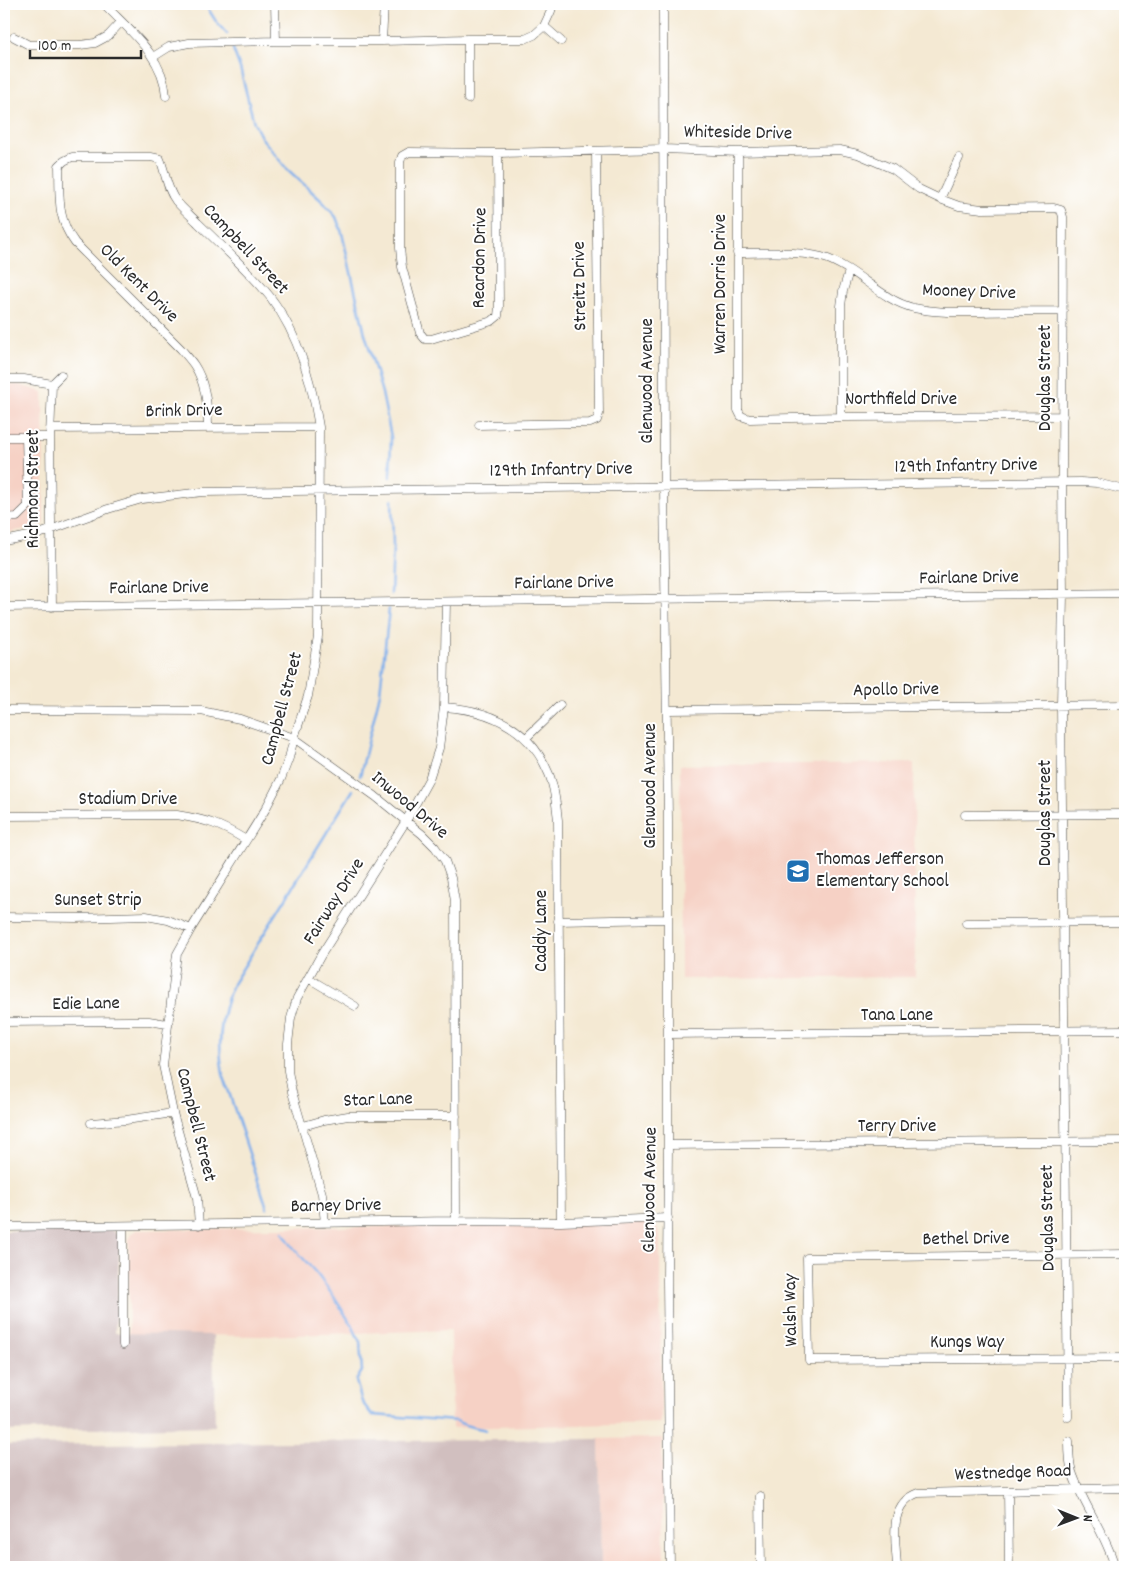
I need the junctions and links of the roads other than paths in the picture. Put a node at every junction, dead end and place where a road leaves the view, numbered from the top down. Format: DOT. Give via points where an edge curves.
graph roads {
  1 [pos="104,4"];
  2 [pos="275,4"];
  3 [pos="384,4"];
  4 [pos="553,4"];
  5 [pos="664,4"];
  6 [pos="121,22"];
  7 [pos="544,26"];
  8 [pos="14,38"];
  9 [pos="468,39"];
  10 [pos="276,41"];
  11 [pos="382,41"];
  12 [pos="561,41"];
  13 [pos="153,57"];
  14 [pos="166,96"];
  15 [pos="468,98"];
  16 [pos="664,149"];
  17 [pos="596,151"];
  18 [pos="738,152"];
  19 [pos="498,153"];
  20 [pos="959,158"];
  21 [pos="160,159"];
  22 [pos="940,199"];
  23 [pos="1061,210"];
  24 [pos="737,253"];
  25 [pos="849,271"];
  26 [pos="1062,311"];
  27 [pos="425,339"];
  28 [pos="61,375"];
  29 [pos="4,379"];
  30 [pos="52,384"];
  31 [pos="741,416"];
  32 [pos="1063,416"];
  33 [pos="841,417"];
  34 [pos="479,425"];
  35 [pos="208,427"];
  36 [pos="319,427"];
  37 [pos="50,433"];
  38 [pos="4,437"];
  39 [pos="26,437"];
  40 [pos="1062,482"];
  41 [pos="664,486"];
  42 [pos="319,490"];
  43 [pos="1125,490"];
  44 [pos="4,518"];
  45 [pos="51,530"];
  46 [pos="4,541"];
  47 [pos="1125,593"];
  48 [pos="1063,594"];
  49 [pos="666,598"];
  50 [pos="446,602"];
  51 [pos="318,603"];
  52 [pos="4,607"];
  53 [pos="52,607"];
  54 [pos="560,705"];
  55 [pos="1125,705"];
  56 [pos="1061,706"];
  57 [pos="444,707"];
  58 [pos="4,710"];
  59 [pos="667,710"];
  60 [pos="294,738"];
  61 [pos="526,738"];
  62 [pos="1062,814"];
  63 [pos="1125,814"];
  64 [pos="965,815"];
  65 [pos="4,816"];
  66 [pos="406,821"];
  67 [pos="246,840"];
  68 [pos="4,917"];
  69 [pos="668,918"];
  70 [pos="558,921"];
  71 [pos="1125,922"];
  72 [pos="966,923"];
  73 [pos="1063,923"];
  74 [pos="191,929"];
  75 [pos="308,978"];
  76 [pos="356,1006"];
  77 [pos="4,1022"];
  78 [pos="167,1024"];
  79 [pos="1125,1030"];
  80 [pos="1063,1031"];
  81 [pos="668,1034"];
  82 [pos="173,1113"];
  83 [pos="456,1116"];
  84 [pos="91,1123"];
  85 [pos="303,1126"];
  86 [pos="1125,1141"];
  87 [pos="1065,1142"];
  88 [pos="668,1145"];
  89 [pos="668,1218"];
  90 [pos="456,1222"];
  91 [pos="561,1222"];
  92 [pos="325,1223"];
  93 [pos="199,1225"];
  94 [pos="123,1226"];
  95 [pos="4,1227"];
  96 [pos="1125,1254"];
  97 [pos="1066,1255"];
  98 [pos="807,1258"];
  99 [pos="123,1345"];
  100 [pos="1067,1358"];
  101 [pos="1125,1358"];
  102 [pos="809,1360"];
  103 [pos="1068,1417"];
  104 [pos="1069,1441"];
  105 [pos="1079,1488"];
  106 [pos="1125,1488"];
  107 [pos="1008,1491"];
  108 [pos="760,1496"];
  109 [pos="670,1567"];
  110 [pos="761,1567"];
  111 [pos="896,1567"];
  112 [pos="1009,1567"];
  113 [pos="1116,1567"];
  1 -- 6 [label="street"];
  2 -- 10 [label="street"];
  3 -- 11 [label="street"];
  4 -- 7 [label="street"];
  5 -- 16 [label="street, Glenwood Avenue"];
  6 -- 8 [label="street" via="108,36 95,43 29,45"];
  6 -- 13 [label="street"];
  7 -- 9 [label="street" via="525,39"];
  7 -- 12 [label="street"];
  9 -- 11 [label="street"];
  9 -- 15 [label="street"];
  10 -- 11 [label="street"];
  10 -- 13 [label="street" via="188,44 169,47"];
  13 -- 14 [label="street" via="166,88"];
  16 -- 17 [label="street, Whiteside Drive"];
  16 -- 18 [label="street, Whiteside Drive"];
  16 -- 41 [label="street, Glenwood Avenue"];
  17 -- 19 [label="street, Whiteside Drive"];
  17 -- 34 [label="street, Streitz Drive" via="599,414 590,423"];
  18 -- 22 [label="street, Whiteside Drive" via="840,150 858,154 893,169 919,189"];
  18 -- 24 [label="street, Warren Dorris Drive"];
  19 -- 27 [label="street, Reardon Drive" via="498,316 492,321"];
  19 -- 27 [label="street, Whiteside Drive" via="409,152 402,156 402,267 420,333"];
  20 -- 22 [label="street"];
  21 -- 35 [label="street, Old Kent Drive" via="72,157 64,161 59,166 62,222 75,243 194,365 208,405"];
  21 -- 36 [label="street, Campbell Street" via="166,182 176,201 261,286 278,308 299,349"];
  22 -- 23 [label="street, Whiteside Drive" via="982,209"];
  23 -- 26 [label="street, Douglas Street"];
  24 -- 25 [label="street, Mooney Drive" via="809,255 828,259"];
  24 -- 31 [label="street, Warren Dorris Drive" via="738,410"];
  25 -- 26 [label="street, Mooney Drive" via="898,303 914,308 939,312"];
  25 -- 33 [label="street" via="841,306"];
  26 -- 32 [label="street, Douglas Street"];
  28 -- 30 [label="street"];
  29 -- 30 [label="street"];
  30 -- 37 [label="street, Richmond Street"];
  31 -- 33 [label="street, Northfield Drive" via="750,419"];
  32 -- 33 [label="street, Northfield Drive"];
  32 -- 40 [label="street, Douglas Street"];
  35 -- 36 [label="street, Brink Drive"];
  35 -- 37 [label="street, Brink Drive"];
  36 -- 42 [label="street, Campbell Street"];
  37 -- 39 [label="street, Brink Drive"];
  37 -- 45 [label="street, Richmond Street"];
  38 -- 39 [label="street, Brink Drive"];
  39 -- 44 [label="street" via="28,506 17,517"];
  40 -- 41 [label="street, 129th Infantry Drive"];
  40 -- 43 [label="street, 129th Infantry Drive" via="1097,483"];
  40 -- 48 [label="street, Douglas Street"];
  41 -- 42 [label="street, 129th Infantry Drive"];
  41 -- 49 [label="street, Glenwood Avenue"];
  42 -- 45 [label="street, 129th Infantry Drive" via="203,492 150,498"];
  42 -- 51 [label="street, Campbell Street"];
  45 -- 46 [label="street, 129th Infantry Drive"];
  45 -- 53 [label="street, Richmond Street"];
  47 -- 48 [label="street, Fairlane Drive"];
  48 -- 49 [label="street, Fairlane Drive"];
  48 -- 56 [label="street, Douglas Street"];
  49 -- 50 [label="street, Fairlane Drive"];
  49 -- 59 [label="street, Glenwood Avenue"];
  50 -- 51 [label="street, Fairlane Drive"];
  50 -- 57 [label="street, Fairway Drive"];
  51 -- 53 [label="street, Fairlane Drive"];
  51 -- 60 [label="street, Campbell Street" via="314,667"];
  52 -- 53 [label="street, Fairlane Drive"];
  54 -- 61 [label="street"];
  55 -- 56 [label="street, Apollo Drive"];
  56 -- 59 [label="street, Apollo Drive"];
  56 -- 62 [label="street, Douglas Street"];
  57 -- 61 [label="street, Caddy Lane" via="488,714 507,723"];
  57 -- 66 [label="street, Fairway Drive" via="439,748 429,778"];
  58 -- 60 [label="street, Inwood Drive" via="201,711 240,719"];
  59 -- 69 [label="street, Glenwood Avenue"];
  60 -- 66 [label="street, Inwood Drive"];
  60 -- 67 [label="street, Campbell Street" via="281,779"];
  61 -- 70 [label="street, Caddy Lane" via="541,757 556,798"];
  62 -- 63 [label="street"];
  62 -- 64 [label="street"];
  62 -- 73 [label="street, Douglas Street"];
  65 -- 67 [label="street, Stadium Drive" via="177,815 203,819"];
  66 -- 75 [label="street, Fairway Drive"];
  66 -- 83 [label="street, Inwood Drive" via="435,847 445,861 455,901"];
  67 -- 74 [label="street, Campbell Street"];
  68 -- 74 [label="street, Sunset Strip" via="146,916"];
  69 -- 70 [label="street"];
  69 -- 81 [label="street, Glenwood Avenue"];
  70 -- 91 [label="street, Caddy Lane"];
  71 -- 73 [label="street"];
  72 -- 73 [label="street"];
  73 -- 80 [label="street, Douglas Street"];
  74 -- 78 [label="street, Campbell Street" via="177,954"];
  75 -- 76 [label="street"];
  75 -- 85 [label="street, Fairway Drive" via="291,1018 288,1044 288,1071"];
  77 -- 78 [label="street, Edie Lane" via="149,1021"];
  78 -- 82 [label="street, Campbell Street" via="163,1065"];
  79 -- 80 [label="street, Tana Lane"];
  80 -- 81 [label="street, Tana Lane"];
  80 -- 87 [label="street, Douglas Street"];
  81 -- 88 [label="street, Glenwood Avenue"];
  82 -- 84 [label="street"];
  82 -- 93 [label="street, Campbell Street" via="197,1198"];
  83 -- 85 [label="street, Star Lane" via="348,1116"];
  83 -- 90 [label="street, Inwood Drive"];
  85 -- 92 [label="street, Fairway Drive" via="322,1194"];
  86 -- 87 [label="street, Terry Drive"];
  87 -- 88 [label="street, Terry Drive"];
  87 -- 97 [label="street, Douglas Street"];
  88 -- 89 [label="street, Glenwood Avenue"];
  89 -- 91 [label="street, Barney Drive"];
  89 -- 109 [label="street, Glenwood Avenue"];
  90 -- 91 [label="street, Barney Drive"];
  90 -- 92 [label="street, Barney Drive"];
  92 -- 93 [label="street, Barney Drive"];
  93 -- 94 [label="street, Barney Drive"];
  94 -- 95 [label="street, Barney Drive"];
  94 -- 99 [label="street"];
  96 -- 97 [label="street, Bethel Drive"];
  97 -- 98 [label="street, Bethel Drive"];
  97 -- 100 [label="street, Douglas Street"];
  98 -- 102 [label="street, Walsh Way"];
  100 -- 101 [label="street, Kungs Way"];
  100 -- 102 [label="street, Kungs Way"];
  100 -- 103 [label="street, Douglas Street"];
  104 -- 105 [label="street" via="1069,1458"];
  105 -- 106 [label="street, Westnedge Road"];
  105 -- 107 [label="street, Westnedge Road"];
  105 -- 113 [label="street"];
  107 -- 111 [label="street, Westnedge Road" via="918,1493 904,1500 896,1520"];
  107 -- 112 [label="street"];
  108 -- 110 [label="street"];
}
